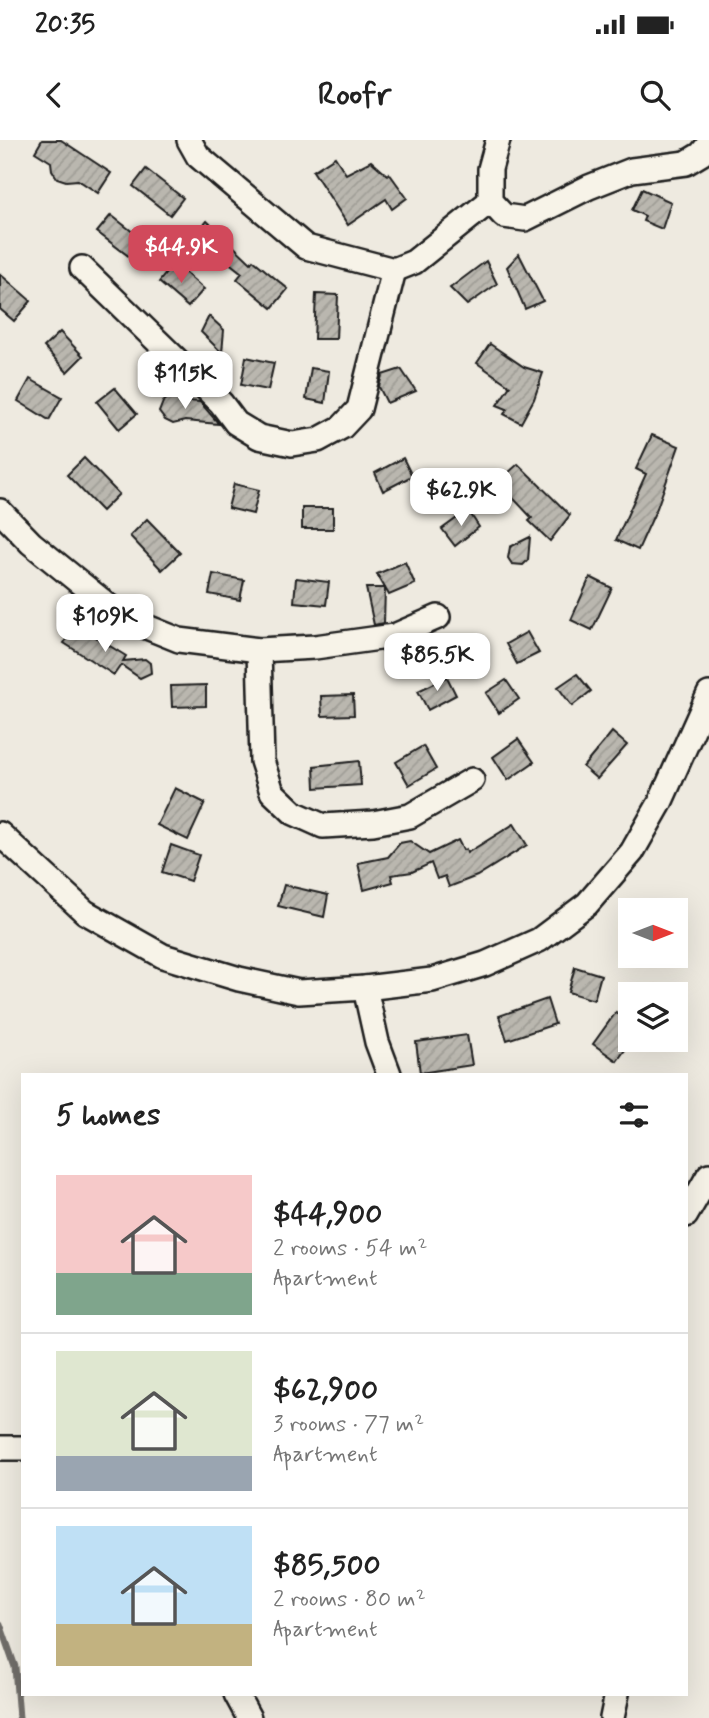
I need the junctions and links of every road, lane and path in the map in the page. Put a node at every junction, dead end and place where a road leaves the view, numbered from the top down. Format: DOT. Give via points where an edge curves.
graph roads {
  1 [pos="190,140"];
  2 [pos="498,140"];
  3 [pos="709,144"];
  4 [pos="490,201"];
  5 [pos="82,268"];
  6 [pos="394,270"];
  7 [pos="0,510"];
  8 [pos="438,617"];
  9 [pos="259,650"];
  10 [pos="709,694"];
  11 [pos="472,780"];
  12 [pos="0,834"];
  13 [pos="365,988"];
  14 [pos="388,1073"];
  15 [pos="709,1175"];
  16 [pos="688,1212"];
  17 [pos="21,1447"];
  18 [pos="0,1448"];
  19 [pos="237,1696"];
  20 [pos="617,1696"];
  21 [pos="249,1718"];
  22 [pos="612,1718"];
  1 -- 6 [label="street" via="198,156 306,247"];
  2 -- 4 [label="street" via="490,169"];
  3 -- 4 [label="street" via="686,163 632,170 525,219 504,216"];
  4 -- 6 [label="street" via="414,262"];
  5 -- 6 [label="street" via="236,423 259,437 292,444 318,440 342,427 359,409"];
  7 -- 9 [label="street" via="31,543 122,617 179,640"];
  8 -- 9 [label="street" via="394,636"];
  9 -- 11 [label="street" via="262,761 272,792 294,813 323,825 373,823 410,816"];
  10 -- 13 [label="street" via="660,803 632,852 587,904 539,940 485,964 432,980"];
  12 -- 13 [label="street" via="85,912 163,956 299,992"];
  13 -- 14 [label="street"];
  15 -- 16 [label="street"];
  17 -- 18 [label="street"];
  19 -- 21 [label="street"];
  20 -- 22 [label="street"];
}
